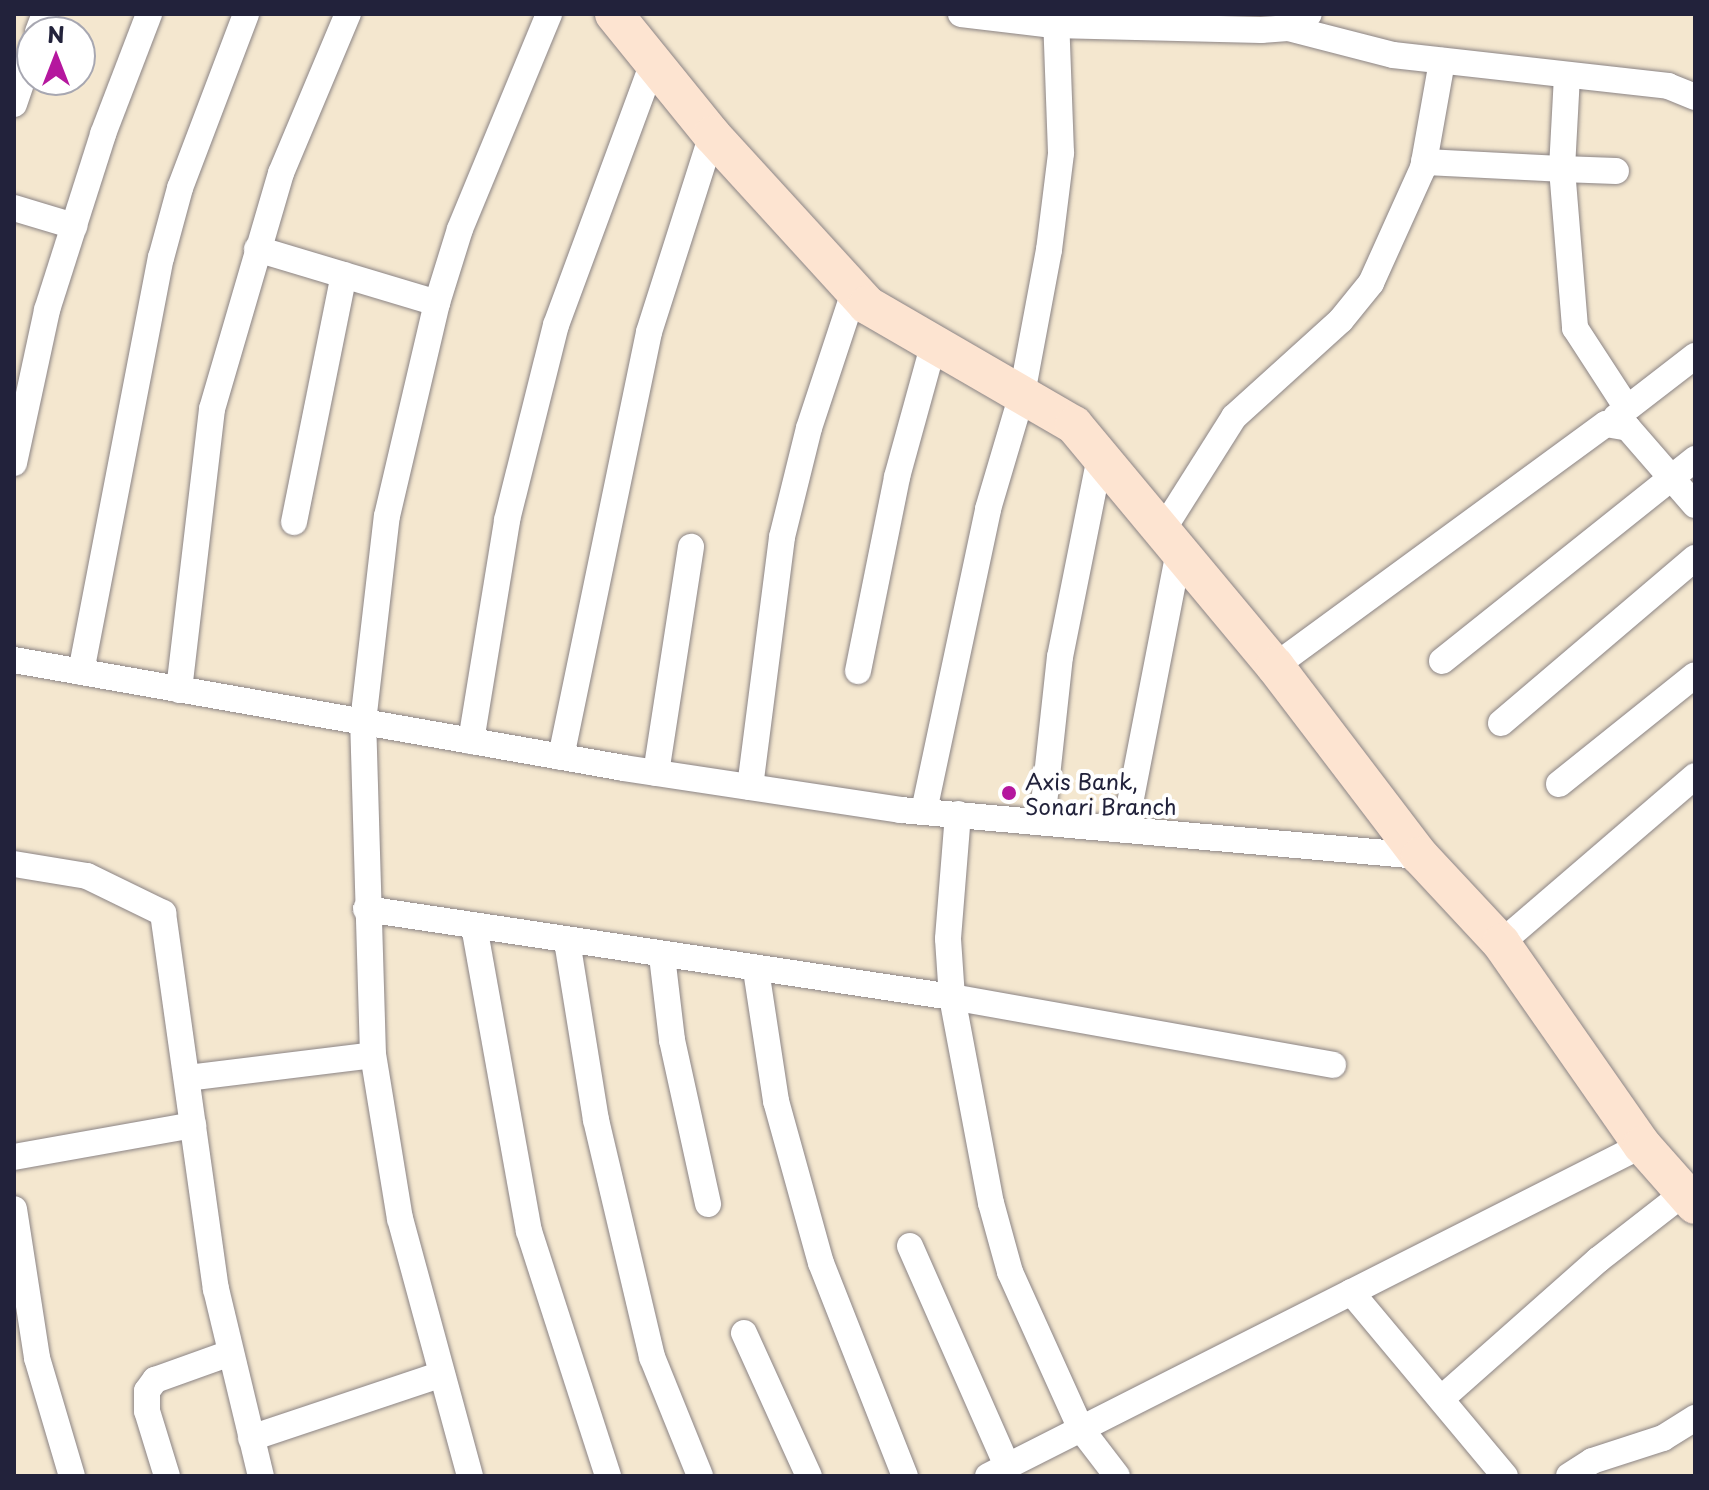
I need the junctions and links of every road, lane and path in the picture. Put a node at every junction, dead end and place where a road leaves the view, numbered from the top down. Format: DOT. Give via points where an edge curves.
graph roads {
  1 [pos="149,14"];
  2 [pos="246,14"];
  3 [pos="348,14"];
  4 [pos="549,14"];
  5 [pos="614,14"];
  6 [pos="961,14"];
  7 [pos="1055,20"];
  8 [pos="1299,21"];
  9 [pos="1442,61"];
  10 [pos="653,63"];
  11 [pos="1567,76"];
  12 [pos="1695,97"];
  13 [pos="712,135"];
  14 [pos="1424,162"];
  15 [pos="1562,169"];
  16 [pos="1616,171"];
  17 [pos="14,208"];
  18 [pos="74,226"];
  19 [pos="257,249"];
  20 [pos="344,275"];
  21 [pos="854,292"];
  22 [pos="437,303"];
  23 [pos="933,346"];
  24 [pos="1695,356"];
  25 [pos="1022,394"];
  26 [pos="1627,408"];
  27 [pos="1606,424"];
  28 [pos="15,454"];
  29 [pos="1100,456"];
  30 [pos="1695,459"];
  31 [pos="1670,476"];
  32 [pos="1695,505"];
  33 [pos="294,522"];
  34 [pos="1171,541"];
  35 [pos="691,547"];
  36 [pos="1695,558"];
  37 [pos="14,660"];
  38 [pos="1442,661"];
  39 [pos="1275,666"];
  40 [pos="858,671"];
  41 [pos="81,672"];
  42 [pos="1695,675"];
  43 [pos="179,690"];
  44 [pos="363,722"];
  45 [pos="1501,723"];
  46 [pos="471,741"];
  47 [pos="561,757"];
  48 [pos="656,773"];
  49 [pos="1695,776"];
  50 [pos="1559,784"];
  51 [pos="750,787"];
  52 [pos="924,811"];
  53 [pos="958,814"];
  54 [pos="1042,822"];
  55 [pos="1125,829"];
  56 [pos="1420,856"];
  57 [pos="14,864"];
  58 [pos="366,909"];
  59 [pos="474,926"];
  60 [pos="567,941"];
  61 [pos="1501,943"];
  62 [pos="662,956"];
  63 [pos="756,970"];
  64 [pos="952,997"];
  65 [pos="373,1055"];
  66 [pos="1333,1065"];
  67 [pos="187,1078"];
  68 [pos="193,1125"];
  69 [pos="1642,1145"];
  70 [pos="14,1157"];
  71 [pos="1690,1199"];
  72 [pos="708,1204"];
  73 [pos="14,1209"];
  74 [pos="910,1246"];
  75 [pos="1351,1292"];
  76 [pos="21,1303"];
  77 [pos="744,1333"];
  78 [pos="230,1353"];
  79 [pos="442,1374"];
  80 [pos="1441,1399"];
  81 [pos="1695,1418"];
  82 [pos="1081,1429"];
  83 [pos="251,1438"];
  84 [pos="998,1471"];
  85 [pos="72,1476"];
  86 [pos="167,1476"];
  87 [pos="261,1476"];
  88 [pos="470,1476"];
  89 [pos="608,1476"];
  90 [pos="700,1476"];
  91 [pos="809,1476"];
  92 [pos="905,1476"];
  93 [pos="1117,1476"];
  94 [pos="1505,1476"];
  95 [pos="1569,1476"];
  1 -- 18 [label="street"];
  2 -- 41 [label="street" via="180,188 161,258"];
  3 -- 19 [label="street" via="281,173"];
  4 -- 22 [label="street" via="460,229"];
  5 -- 10 [label="main road"];
  6 -- 7 [label="street"];
  7 -- 8 [label="street"];
  7 -- 25 [label="street" via="1061,153"];
  8 -- 9 [label="street" via="1393,55"];
  9 -- 11 [label="street"];
  9 -- 14 [label="street"];
  10 -- 13 [label="main road"];
  10 -- 46 [label="street" via="556,325 507,520"];
  11 -- 12 [label="street" via="1668,86"];
  11 -- 15 [label="street"];
  13 -- 21 [label="main road"];
  13 -- 47 [label="street" via="649,332"];
  14 -- 15 [label="street"];
  14 -- 34 [label="street" via="1371,283 1341,320 1234,417"];
  15 -- 16 [label="street"];
  15 -- 26 [label="street" via="1575,328"];
  17 -- 18 [label="street"];
  18 -- 28 [label="street" via="47,310"];
  19 -- 20 [label="street"];
  19 -- 43 [label="street" via="212,409"];
  20 -- 22 [label="street"];
  20 -- 33 [label="street"];
  21 -- 23 [label="main road" via="889,322"];
  21 -- 51 [label="street" via="809,428 782,537"];
  22 -- 44 [label="street" via="387,516"];
  23 -- 25 [label="main road"];
  23 -- 40 [label="street" via="897,477"];
  24 -- 26 [label="street"];
  25 -- 29 [label="main road" via="1074,425"];
  25 -- 52 [label="street" via="988,509"];
  26 -- 27 [label="street"];
  27 -- 31 [label="street" via="1628,428"];
  27 -- 39 [label="street"];
  29 -- 34 [label="main road"];
  29 -- 54 [label="street" via="1060,657"];
  30 -- 31 [label="street"];
  31 -- 32 [label="street"];
  31 -- 38 [label="street"];
  34 -- 39 [label="main road"];
  34 -- 55 [label="street"];
  35 -- 48 [label="street"];
  36 -- 45 [label="street"];
  37 -- 41 [label="street"];
  39 -- 56 [label="main road"];
  41 -- 43 [label="street"];
  42 -- 50 [label="street"];
  43 -- 44 [label="street"];
  44 -- 46 [label="street"];
  44 -- 58 [label="street"];
  46 -- 47 [label="street"];
  47 -- 48 [label="street"];
  48 -- 51 [label="street"];
  49 -- 61 [label="street"];
  51 -- 52 [label="street"];
  52 -- 53 [label="street"];
  53 -- 54 [label="street"];
  53 -- 64 [label="street" via="948,939"];
  54 -- 55 [label="street"];
  55 -- 56 [label="street"];
  56 -- 61 [label="main road"];
  57 -- 67 [label="street" via="87,876 163,913"];
  58 -- 59 [label="street"];
  58 -- 65 [label="street"];
  59 -- 60 [label="street"];
  59 -- 89 [label="street" via="529,1231"];
  60 -- 62 [label="street"];
  60 -- 90 [label="street" via="596,1120 652,1357"];
  61 -- 69 [label="main road"];
  62 -- 63 [label="street"];
  62 -- 72 [label="street" via="672,1040"];
  63 -- 64 [label="street"];
  63 -- 92 [label="street" via="776,1101 821,1263"];
  64 -- 66 [label="street"];
  64 -- 82 [label="street" via="991,1203 1010,1272"];
  65 -- 67 [label="street"];
  65 -- 79 [label="street" via="400,1219"];
  67 -- 68 [label="street"];
  68 -- 70 [label="street"];
  68 -- 78 [label="street"];
  69 -- 71 [label="main road"];
  69 -- 75 [label="street"];
  71 -- 80 [label="street" via="1598,1260"];
  73 -- 76 [label="street"];
  74 -- 84 [label="street"];
  75 -- 80 [label="street"];
  75 -- 82 [label="street"];
  76 -- 85 [label="street"];
  77 -- 91 [label="street"];
  78 -- 83 [label="street"];
  78 -- 86 [label="street" via="155,1380 147,1391 147,1411"];
  79 -- 83 [label="street"];
  79 -- 88 [label="street"];
  80 -- 94 [label="street"];
  81 -- 95 [label="street" via="1663,1438 1592,1461"];
  82 -- 84 [label="street"];
  82 -- 93 [label="street"];
  83 -- 87 [label="street"];
}
